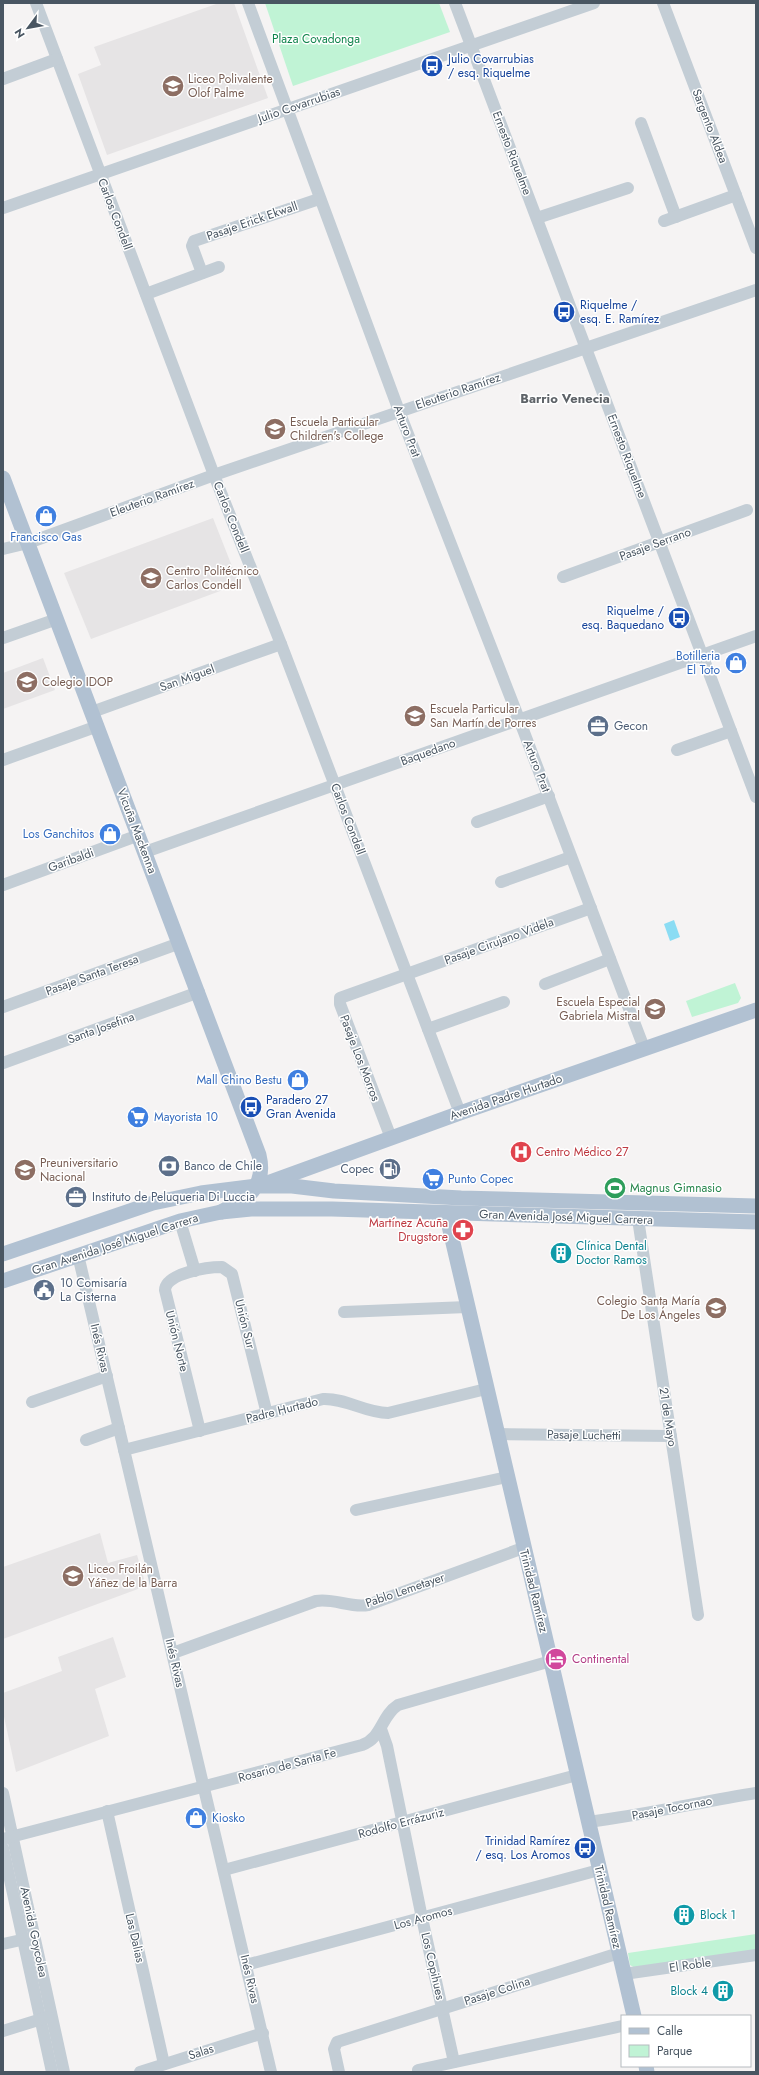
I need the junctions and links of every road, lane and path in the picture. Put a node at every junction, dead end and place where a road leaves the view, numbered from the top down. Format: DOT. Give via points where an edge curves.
graph roads {
  1 [pos="36,3"];
  2 [pos="248,3"];
  3 [pos="455,3"];
  4 [pos="594,3"];
  5 [pos="663,3"];
  6 [pos="471,46"];
  7 [pos="57,59"];
  8 [pos="3,79"];
  9 [pos="286,109"];
  10 [pos="641,123"];
  11 [pos="100,175"];
  12 [pos="628,188"];
  13 [pos="736,195"];
  14 [pos="319,199"];
  15 [pos="3,208"];
  16 [pos="676,217"];
  17 [pos="536,218"];
  18 [pos="664,221"];
  19 [pos="756,248"];
  20 [pos="219,267"];
  21 [pos="202,273"];
  22 [pos="756,290"];
  23 [pos="146,294"];
  24 [pos="586,348"];
  25 [pos="399,411"];
  26 [pos="214,475"];
  27 [pos="3,478"];
  28 [pos="747,510"];
  29 [pos="660,542"];
  30 [pos="28,543"];
  31 [pos="3,549"];
  32 [pos="563,577"];
  33 [pos="57,619"];
  34 [pos="756,636"];
  35 [pos="3,638"];
  36 [pos="281,644"];
  37 [pos="702,655"];
  38 [pos="92,712"];
  39 [pos="519,719"];
  40 [pos="98,726"];
  41 [pos="731,731"];
  42 [pos="677,750"];
  43 [pos="3,760"];
  44 [pos="335,786"];
  45 [pos="549,796"];
  46 [pos="756,797"];
  47 [pos="477,822"];
  48 [pos="139,835"];
  49 [pos="145,852"];
  50 [pos="571,857"];
  51 [pos="502,882"];
  52 [pos="3,885"];
  53 [pos="591,908"];
  54 [pos="180,943"];
  55 [pos="610,959"];
  56 [pos="407,974"];
  57 [pos="545,984"];
  58 [pos="199,992"];
  59 [pos="504,1002"];
  60 [pos="3,1007"];
  61 [pos="756,1010"];
  62 [pos="428,1030"];
  63 [pos="644,1048"];
  64 [pos="3,1063"];
  65 [pos="460,1113"];
  66 [pos="390,1138"];
  67 [pos="257,1186"];
  68 [pos="461,1198"];
  69 [pos="756,1206"];
  70 [pos="221,1212"];
  71 [pos="446,1213"];
  72 [pos="638,1219"];
  73 [pos="180,1221"];
  74 [pos="756,1222"];
  75 [pos="3,1254"];
  76 [pos="78,1255"];
  77 [pos="195,1271"];
  78 [pos="3,1280"];
  79 [pos="467,1307"];
  80 [pos="344,1312"];
  81 [pos="107,1376"];
  82 [pos="486,1389"];
  83 [pos="32,1402"];
  84 [pos="267,1414"];
  85 [pos="119,1428"];
  86 [pos="200,1431"];
  87 [pos="497,1434"];
  88 [pos="671,1436"];
  89 [pos="86,1440"];
  90 [pos="124,1450"];
  91 [pos="507,1477"];
  92 [pos="356,1510"];
  93 [pos="523,1548"];
  94 [pos="698,1615"];
  95 [pos="173,1653"];
  96 [pos="551,1661"];
  97 [pos="381,1729"];
  98 [pos="577,1775"];
  99 [pos="204,1786"];
  100 [pos="756,1792"];
  101 [pos="3,1793"];
  102 [pos="107,1811"];
  103 [pos="403,1822"];
  104 [pos="588,1822"];
  105 [pos="8,1837"];
  106 [pos="3,1848"];
  107 [pos="224,1870"];
  108 [pos="599,1870"];
  109 [pos="422,1918"];
  110 [pos="29,1938"];
  111 [pos="3,1944"];
  112 [pos="619,1953"];
  113 [pos="756,1955"];
  114 [pos="246,1966"];
  115 [pos="624,1974"];
  116 [pos="442,2009"];
  117 [pos="634,2015"];
  118 [pos="46,2018"];
  119 [pos="621,2026"];
  120 [pos="3,2031"];
  121 [pos="263,2033"];
  122 [pos="454,2062"];
  123 [pos="164,2064"];
  124 [pos="418,2070"];
  125 [pos="52,2072"];
  126 [pos="64,2072"];
  127 [pos="140,2072"];
  128 [pos="271,2072"];
  129 [pos="339,2072"];
  1 -- 7 [label="street, Carlos Condell"];
  2 -- 9 [label="street, Arturo Prat"];
  3 -- 6 [label="street, Ernesto Riquelme"];
  4 -- 6 [label="street, Julio Covarrubias"];
  5 -- 13 [label="street, Sargento Aldea"];
  6 -- 9 [label="street, Julio Covarrubias"];
  6 -- 17 [label="street, Ernesto Riquelme"];
  7 -- 8 [label="street"];
  7 -- 11 [label="street, Carlos Condell"];
  9 -- 11 [label="street, Julio Covarrubias"];
  9 -- 14 [label="street, Arturo Prat"];
  10 -- 16 [label="street"];
  11 -- 15 [label="street, Julio Covarrubias"];
  11 -- 23 [label="street, Carlos Condell"];
  12 -- 17 [label="street"];
  13 -- 16 [label="street"];
  13 -- 19 [label="street, Sargento Aldea"];
  14 -- 21 [label="street, Pasaje Erick Ekwall" via="194,241 192,246"];
  14 -- 25 [label="street, Arturo Prat"];
  16 -- 18 [label="street"];
  17 -- 24 [label="street, Ernesto Riquelme"];
  20 -- 21 [label="street"];
  21 -- 23 [label="street"];
  22 -- 24 [label="street, Eleuterio Ramírez"];
  23 -- 26 [label="street, Carlos Condell"];
  24 -- 25 [label="street, Eleuterio Ramírez"];
  24 -- 29 [label="street, Ernesto Riquelme"];
  25 -- 26 [label="street, Eleuterio Ramírez"];
  25 -- 39 [label="street, Arturo Prat"];
  26 -- 30 [label="street, Eleuterio Ramírez"];
  26 -- 36 [label="street, Carlos Condell"];
  27 -- 30 [label="main road, Vicuña Mackenna"];
  28 -- 29 [label="street, Pasaje Serrano"];
  29 -- 32 [label="street, Pasaje Serrano"];
  29 -- 37 [label="street, Ernesto Riquelme"];
  30 -- 31 [label="street, Eleuterio Ramírez"];
  30 -- 33 [label="main road, Vicuña Mackenna"];
  33 -- 35 [label="street"];
  33 -- 38 [label="main road, Vicuña Mackenna"];
  34 -- 37 [label="street, Baquedano"];
  36 -- 38 [label="street, San Miguel"];
  36 -- 44 [label="street, Carlos Condell"];
  37 -- 39 [label="street, Baquedano"];
  37 -- 41 [label="street, Ernesto Riquelme"];
  38 -- 40 [label="main road, Vicuña Mackenna"];
  39 -- 44 [label="street, Baquedano"];
  39 -- 45 [label="street, Arturo Prat"];
  40 -- 43 [label="street"];
  40 -- 48 [label="main road, Vicuña Mackenna"];
  41 -- 42 [label="street"];
  41 -- 46 [label="street, Ernesto Riquelme"];
  44 -- 49 [label="street, Baquedano"];
  44 -- 56 [label="street, Carlos Condell"];
  45 -- 47 [label="street"];
  45 -- 50 [label="street, Arturo Prat"];
  48 -- 49 [label="main road, Vicuña Mackenna"];
  48 -- 52 [label="street, Garibaldi"];
  49 -- 54 [label="main road, Vicuña Mackenna"];
  50 -- 51 [label="street"];
  50 -- 53 [label="street, Arturo Prat"];
  53 -- 55 [label="street, Arturo Prat"];
  53 -- 56 [label="street, Pasaje Cirujano Videla"];
  54 -- 58 [label="main road, Vicuña Mackenna"];
  54 -- 60 [label="street, Pasaje Santa Teresa"];
  55 -- 57 [label="street"];
  55 -- 63 [label="street, Arturo Prat"];
  56 -- 62 [label="street, Carlos Condell"];
  56 -- 66 [label="street, Pasaje Los Morros" via="342,996 340,1001"];
  58 -- 64 [label="street, Santa Josefina"];
  58 -- 67 [label="main road, Vicuña Mackenna" via="260,1156 262,1174"];
  59 -- 62 [label="street"];
  61 -- 63 [label="main road, Avenida Padre Hurtado"];
  62 -- 65 [label="street, Carlos Condell"];
  63 -- 65 [label="main road, Avenida Padre Hurtado"];
  65 -- 66 [label="main road, Avenida Padre Hurtado"];
  66 -- 67 [label="main road, Avenida Padre Hurtado"];
  67 -- 68 [label="main road, Gran Avenida José Miguel Carrera" via="292,1186"];
  67 -- 70 [label="main road" via="246,1198"];
  67 -- 75 [label="main road, Gran Avenida José Miguel Carrera" via="200,1193 153,1203"];
  68 -- 69 [label="main road, Gran Avenida José Miguel Carrera"];
  68 -- 71 [label="main road"];
  70 -- 71 [label="main road, Gran Avenida José Miguel Carrera" via="271,1208"];
  70 -- 73 [label="main road, Gran Avenida José Miguel Carrera"];
  71 -- 72 [label="main road, Gran Avenida José Miguel Carrera"];
  71 -- 79 [label="main road, Trinidad Ramírez"];
  72 -- 74 [label="main road, Gran Avenida José Miguel Carrera"];
  72 -- 88 [label="street, 21 de Mayo"];
  73 -- 76 [label="main road, Gran Avenida José Miguel Carrera"];
  73 -- 77 [label="street"];
  76 -- 78 [label="main road, Gran Avenida José Miguel Carrera"];
  76 -- 81 [label="street, Inés Rivas"];
  77 -- 84 [label="street, Unión Sur" via="222,1267 232,1274"];
  77 -- 86 [label="street, Unión Norte" via="171,1279 166,1283 165,1290"];
  79 -- 80 [label="street"];
  79 -- 82 [label="main road, Trinidad Ramírez"];
  81 -- 83 [label="street"];
  81 -- 85 [label="street, Inés Rivas"];
  82 -- 84 [label="street, Padre Hurtado" via="388,1413 373,1412 328,1399"];
  82 -- 87 [label="main road, Trinidad Ramírez"];
  84 -- 86 [label="street, Padre Hurtado"];
  85 -- 89 [label="street"];
  85 -- 90 [label="street, Inés Rivas"];
  86 -- 90 [label="street, Padre Hurtado"];
  87 -- 88 [label="street, Pasaje Luchetti"];
  87 -- 91 [label="main road, Trinidad Ramírez"];
  88 -- 94 [label="street, 21 de Mayo"];
  90 -- 95 [label="street, Inés Rivas"];
  91 -- 92 [label="street"];
  91 -- 93 [label="main road, Trinidad Ramírez"];
  93 -- 95 [label="street, Pablo Lemetayer" via="368,1605 354,1606 329,1600 316,1601"];
  93 -- 96 [label="main road, Trinidad Ramírez"];
  95 -- 99 [label="street, Inés Rivas"];
  96 -- 97 [label="street, Rosario de Santa Fe" via="402,1703 388,1714"];
  96 -- 98 [label="main road, Trinidad Ramírez"];
  97 -- 99 [label="street, Rosario de Santa Fe" via="371,1741 362,1745"];
  97 -- 103 [label="street, Los Copihues"];
  98 -- 103 [label="street, Rodolfo Errázuriz"];
  98 -- 104 [label="main road, Trinidad Ramírez"];
  99 -- 102 [label="street, Rosario de Santa Fe"];
  99 -- 107 [label="street, Inés Rivas"];
  100 -- 104 [label="street, Pasaje Tocornao" via="676,1806 644,1815"];
  101 -- 105 [label="street, Avenida Goycolea"];
  102 -- 105 [label="street, Rosario de Santa Fe"];
  102 -- 123 [label="street, Las Dalias"];
  103 -- 107 [label="street, Rodolfo Errázuriz"];
  103 -- 109 [label="street, Los Copihues"];
  104 -- 108 [label="main road, Trinidad Ramírez"];
  105 -- 110 [label="street, Avenida Goycolea"];
  106 -- 110 [label="street, Avenida Goycolea"];
  107 -- 114 [label="street, Inés Rivas"];
  108 -- 109 [label="street, Los Aromos"];
  108 -- 112 [label="main road, Trinidad Ramírez"];
  109 -- 114 [label="street, Los Aromos"];
  109 -- 116 [label="street, Los Copihues"];
  110 -- 111 [label="street"];
  110 -- 118 [label="street, Avenida Goycolea"];
  112 -- 115 [label="main road, Trinidad Ramírez"];
  112 -- 116 [label="street, Pasaje Colina"];
  113 -- 115 [label="street, El Roble"];
  114 -- 121 [label="street, Inés Rivas"];
  115 -- 117 [label="main road, Trinidad Ramírez"];
  116 -- 122 [label="street, Los Copihues"];
  116 -- 129 [label="street, Pasaje Colina" via="336,2042 334,2049"];
  118 -- 120 [label="street"];
  118 -- 125 [label="street, Avenida Goycolea"];
  118 -- 126 [label="street, Avenida Goycolea"];
  119 -- 122 [label="street"];
  121 -- 123 [label="street, Salas"];
  121 -- 128 [label="street, Inés Rivas"];
  122 -- 124 [label="street"];
  123 -- 127 [label="street, Salas"];
}
